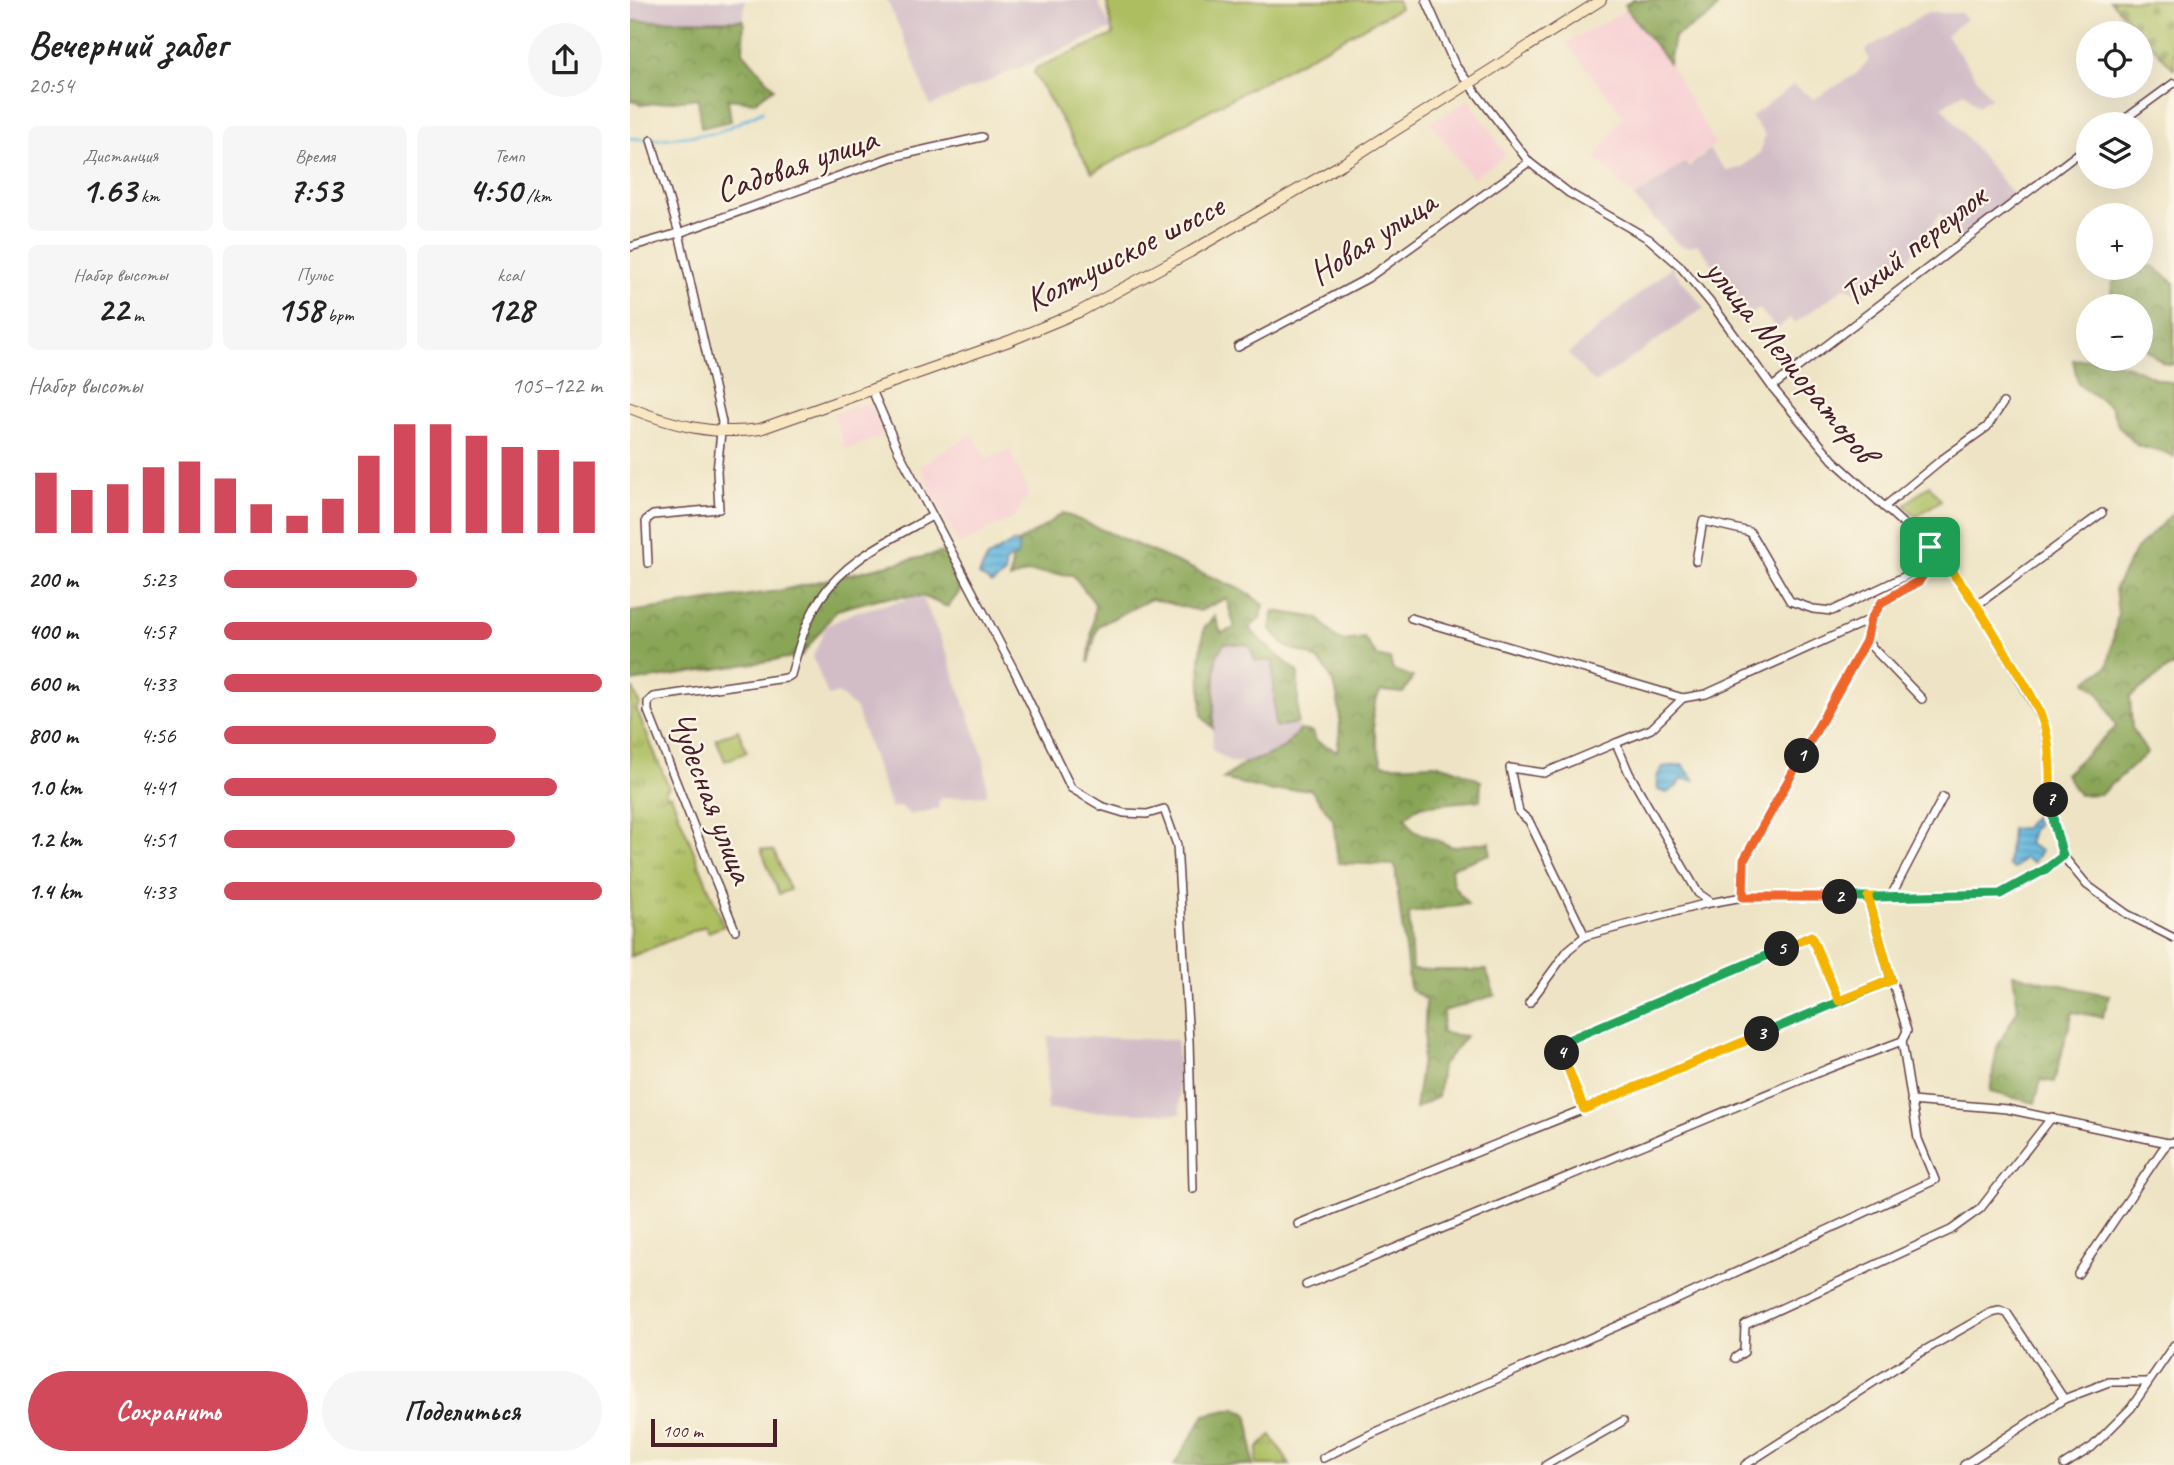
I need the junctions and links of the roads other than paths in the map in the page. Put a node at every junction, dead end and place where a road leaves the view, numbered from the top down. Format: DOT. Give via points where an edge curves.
graph roads {
  1 [pos="1426,0"];
  2 [pos="1601,0"];
  3 [pos="2174,83"];
  4 [pos="1469,84"];
  5 [pos="2134,112"];
  6 [pos="982,137"];
  7 [pos="651,140"];
  8 [pos="2076,155"];
  9 [pos="1529,162"];
  10 [pos="679,233"];
  11 [pos="630,247"];
  12 [pos="1238,347"];
  13 [pos="1772,387"];
  14 [pos="872,390"];
  15 [pos="2003,403"];
  16 [pos="630,408"];
  17 [pos="721,431"];
  18 [pos="1884,506"];
  19 [pos="2102,513"];
  20 [pos="932,516"];
  21 [pos="1930,547"];
  22 [pos="1928,560"];
  23 [pos="1696,561"];
  24 [pos="648,563"];
  25 [pos="1977,605"];
  26 [pos="1411,618"];
  27 [pos="1871,619"];
  28 [pos="1866,641"];
  29 [pos="1683,698"];
  30 [pos="1922,699"];
  31 [pos="1616,743"];
  32 [pos="1943,797"];
  33 [pos="2063,856"];
  34 [pos="1891,896"];
  35 [pos="1743,897"];
  36 [pos="1868,897"];
  37 [pos="1711,902"];
  38 [pos="735,930"];
  39 [pos="1585,936"];
  40 [pos="2174,938"];
  41 [pos="1891,980"];
  42 [pos="1839,1001"];
  43 [pos="1529,1003"];
  44 [pos="1902,1041"];
  45 [pos="1911,1101"];
  46 [pos="1584,1109"];
  47 [pos="2052,1117"];
  48 [pos="2171,1143"];
  49 [pos="1193,1189"];
  50 [pos="1298,1224"];
  51 [pos="2078,1274"];
  52 [pos="1306,1285"];
  53 [pos="2174,1345"];
  54 [pos="1735,1358"];
  55 [pos="2148,1382"];
  56 [pos="2064,1399"];
  57 [pos="1623,1421"];
  58 [pos="1323,1458"];
  59 [pos="1546,1465"];
  60 [pos="1745,1465"];
  61 [pos="1964,1465"];
  62 [pos="2064,1465"];
  1 -- 4 [label="street, улица Мелиораторов" via="1455,65"];
  2 -- 4 [label="main road, Колтушское шоссе"];
  3 -- 5 [label="street"];
  4 -- 9 [label="street, улица Мелиораторов"];
  4 -- 14 [label="main road, Колтушское шоссе" via="1281,200 1090,306 1009,341"];
  6 -- 10 [label="street, Садовая улица" via="892,157"];
  7 -- 10 [label="street"];
  8 -- 13 [label="street, Тихий переулок"];
  9 -- 12 [label="street, Новая улица" via="1368,278"];
  9 -- 13 [label="street, улица Мелиораторов" via="1569,193 1665,251 1714,307"];
  10 -- 11 [label="street, Садовая улица"];
  10 -- 17 [label="street"];
  13 -- 18 [label="street, улица Мелиораторов" via="1833,460"];
  14 -- 17 [label="main road, Колтушское шоссе" via="779,424"];
  14 -- 20 [label="street"];
  15 -- 18 [label="street" via="1987,427"];
  16 -- 17 [label="main road, Колтушское шоссе" via="668,423"];
  17 -- 24 [label="street" via="719,509 653,515 646,520"];
  18 -- 21 [label="street, улица Мелиораторов"];
  19 -- 25 [label="street"];
  20 -- 38 [label="street, Чудесная улица" via="857,560 838,577 812,612 791,675 653,697 648,702"];
  20 -- 49 [label="street" via="1071,788 1124,813 1164,809 1178,857"];
  21 -- 22 [label="street"];
  21 -- 25 [label="street, улица Мелиораторов"];
  22 -- 23 [label="street" via="1832,611 1790,601 1750,532 1703,521"];
  22 -- 27 [label="street" via="1919,581 1882,602"];
  25 -- 33 [label="street, улица Мелиораторов" via="2043,721 2054,824"];
  26 -- 29 [label="street"];
  27 -- 28 [label="street"];
  27 -- 29 [label="street" via="1706,694"];
  28 -- 30 [label="street"];
  28 -- 35 [label="street" via="1744,860"];
  29 -- 31 [label="street" via="1651,729"];
  31 -- 37 [label="street" via="1698,893"];
  31 -- 39 [label="street" via="1544,773 1510,768 1519,812 1529,821"];
  32 -- 34 [label="street"];
  33 -- 34 [label="street" via="2000,894"];
  33 -- 40 [label="street, улица Мелиораторов" via="2087,885 2127,914"];
  34 -- 36 [label="street"];
  35 -- 36 [label="street"];
  35 -- 37 [label="street"];
  36 -- 41 [label="street"];
  37 -- 39 [label="street"];
  39 -- 43 [label="street" via="1568,950"];
  41 -- 42 [label="street"];
  41 -- 44 [label="street" via="1907,1031"];
  42 -- 46 [label="street"];
  42 -- 46 [label="street" via="1811,936 1559,1044"];
  44 -- 45 [label="street"];
  44 -- 52 [label="street"];
  45 -- 47 [label="street"];
  45 -- 58 [label="street" via="1918,1139 1935,1180 1927,1185"];
  46 -- 50 [label="street"];
  47 -- 48 [label="street"];
  47 -- 54 [label="street" via="1980,1209 1951,1230 1745,1325 1744,1352"];
  48 -- 51 [label="street"];
  53 -- 55 [label="street"];
  55 -- 56 [label="street" via="2109,1382"];
  55 -- 62 [label="street" via="2111,1429"];
  56 -- 60 [label="street" via="2007,1312 1990,1312"];
  56 -- 61 [label="street"];
  57 -- 59 [label="street"];
}
